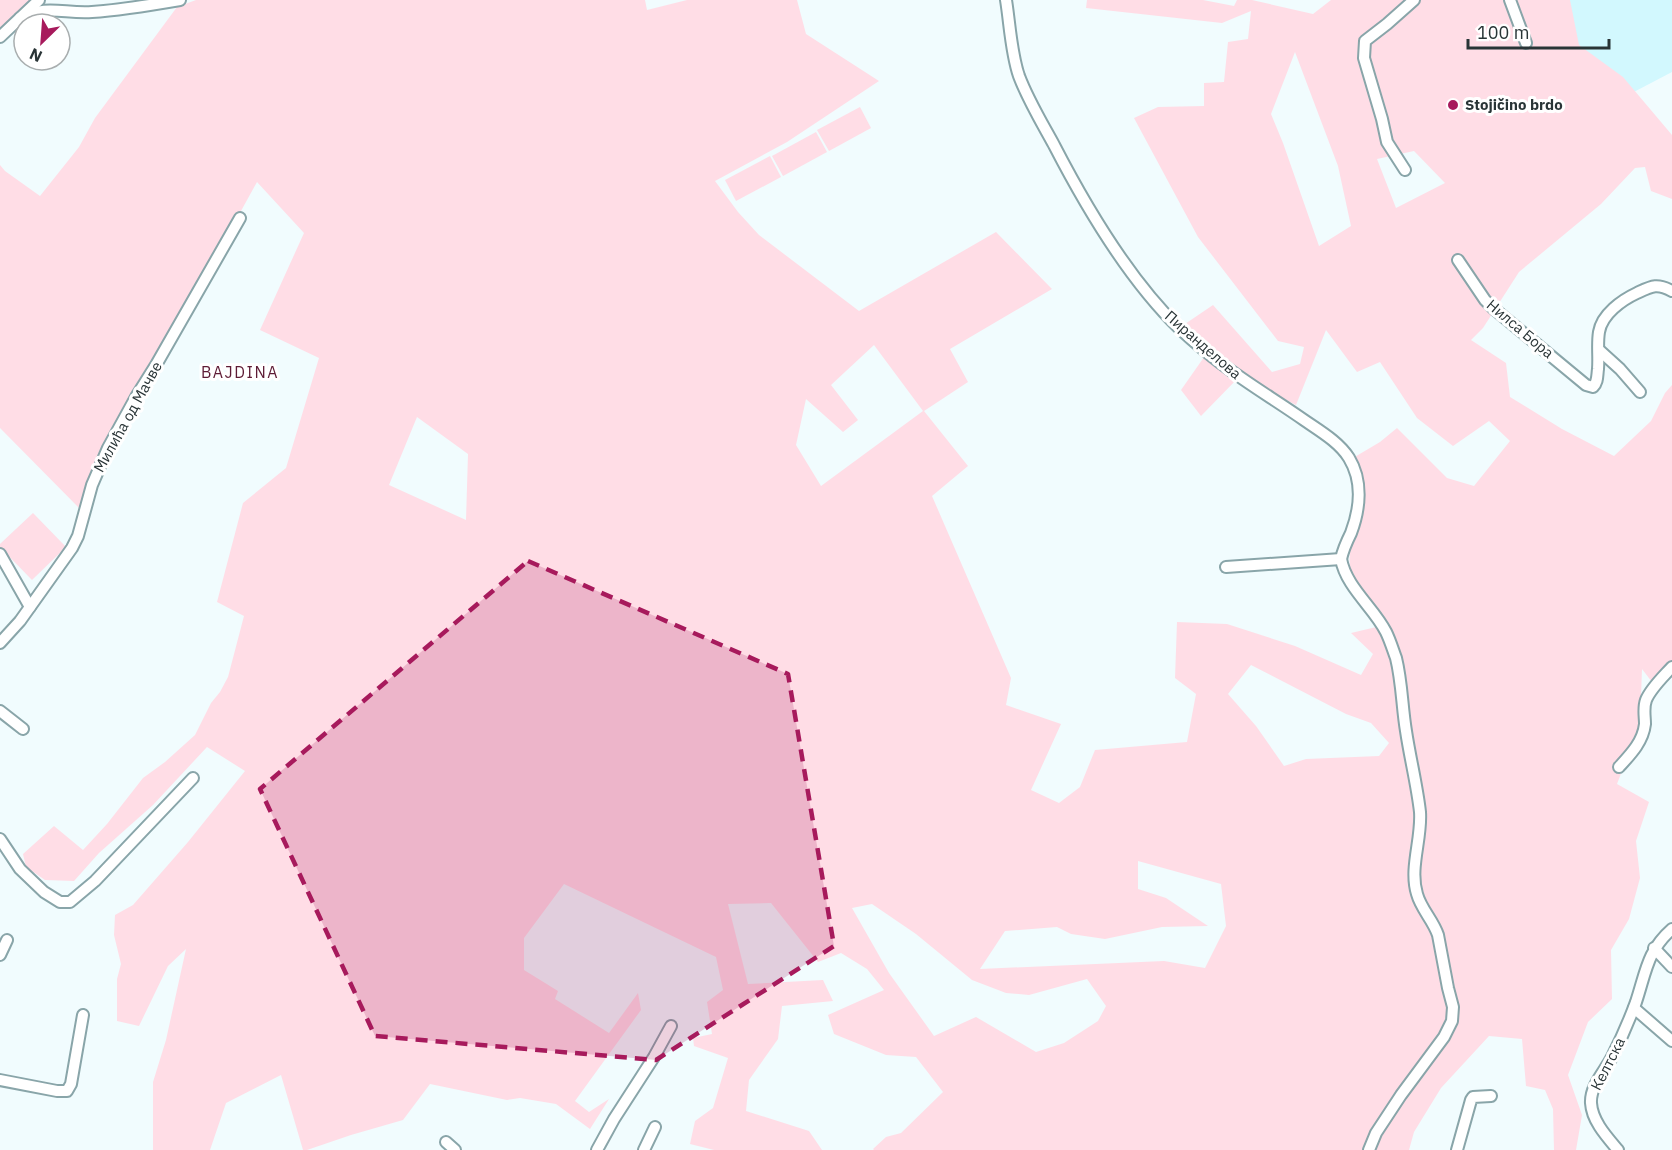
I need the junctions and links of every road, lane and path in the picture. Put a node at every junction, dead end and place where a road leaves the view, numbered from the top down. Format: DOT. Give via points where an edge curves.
graph roads {
  1 [pos="39,0"];
  2 [pos="180,0"];
  3 [pos="1006,0"];
  4 [pos="1414,0"];
  5 [pos="1510,0"];
  6 [pos="26,12"];
  7 [pos="33,12"];
  8 [pos="12,26"];
  9 [pos="0,37"];
  10 [pos="1526,43"];
  11 [pos="1405,170"];
  12 [pos="240,218"];
  13 [pos="1458,261"];
  14 [pos="1672,291"];
  15 [pos="1599,350"];
  16 [pos="1640,392"];
  17 [pos="0,554"];
  18 [pos="1341,558"];
  19 [pos="1226,567"];
  20 [pos="30,607"];
  21 [pos="0,643"];
  22 [pos="1672,667"];
  23 [pos="0,711"];
  24 [pos="23,729"];
  25 [pos="1619,767"];
  26 [pos="193,778"];
  27 [pos="0,839"];
  28 [pos="1672,929"];
  29 [pos="7,940"];
  30 [pos="1654,948"];
  31 [pos="0,955"];
  32 [pos="1672,967"];
  33 [pos="1634,1008"];
  34 [pos="83,1015"];
  35 [pos="671,1026"];
  36 [pos="1672,1041"];
  37 [pos="0,1080"];
  38 [pos="1491,1096"];
  39 [pos="655,1127"];
  40 [pos="446,1142"];
  41 [pos="455,1150"];
  42 [pos="597,1150"];
  43 [pos="644,1150"];
  44 [pos="1369,1150"];
  45 [pos="1457,1150"];
  46 [pos="1618,1150"];
  1 -- 6 [label="street"];
  2 -- 7 [label="street" via="86,13"];
  3 -- 18 [label="street, Пиранделова" via="1019,76 1029,99 1072,178 1133,274 1180,329 1234,373 1319,430 1349,458 1359,488 1358,508"];
  4 -- 11 [label="street" via="1365,41 1364,58 1387,142"];
  5 -- 10 [label="street"];
  8 -- 9 [label="street"];
  12 -- 20 [label="street, Милића од Мачве" via="108,448 92,485 76,542"];
  13 -- 15 [label="street, Нилса Бора" via="1493,308 1593,387"];
  14 -- 15 [label="street" via="1656,285 1633,295 1605,316 1598,334"];
  15 -- 16 [label="street"];
  17 -- 20 [label="street"];
  18 -- 19 [label="street"];
  18 -- 44 [label="street" via="1356,590 1387,633 1396,662 1420,812 1416,890 1436,927 1453,1007 1444,1038 1376,1133"];
  20 -- 21 [label="street, Милића од Мачве"];
  22 -- 25 [label="street" via="1648,695 1641,737"];
  23 -- 24 [label="street"];
  26 -- 27 [label="street" via="70,902 60,902 43,891 20,869"];
  28 -- 30 [label="street"];
  29 -- 31 [label="street"];
  30 -- 32 [label="street"];
  30 -- 33 [label="street, Келтска"];
  33 -- 36 [label="street"];
  33 -- 46 [label="street, Келтска" via="1592,1095 1600,1127"];
  34 -- 37 [label="street" via="72,1084 67,1091"];
  35 -- 42 [label="street"];
  38 -- 45 [label="street" via="1471,1100"];
  39 -- 43 [label="street"];
  40 -- 41 [label="street"];
}
